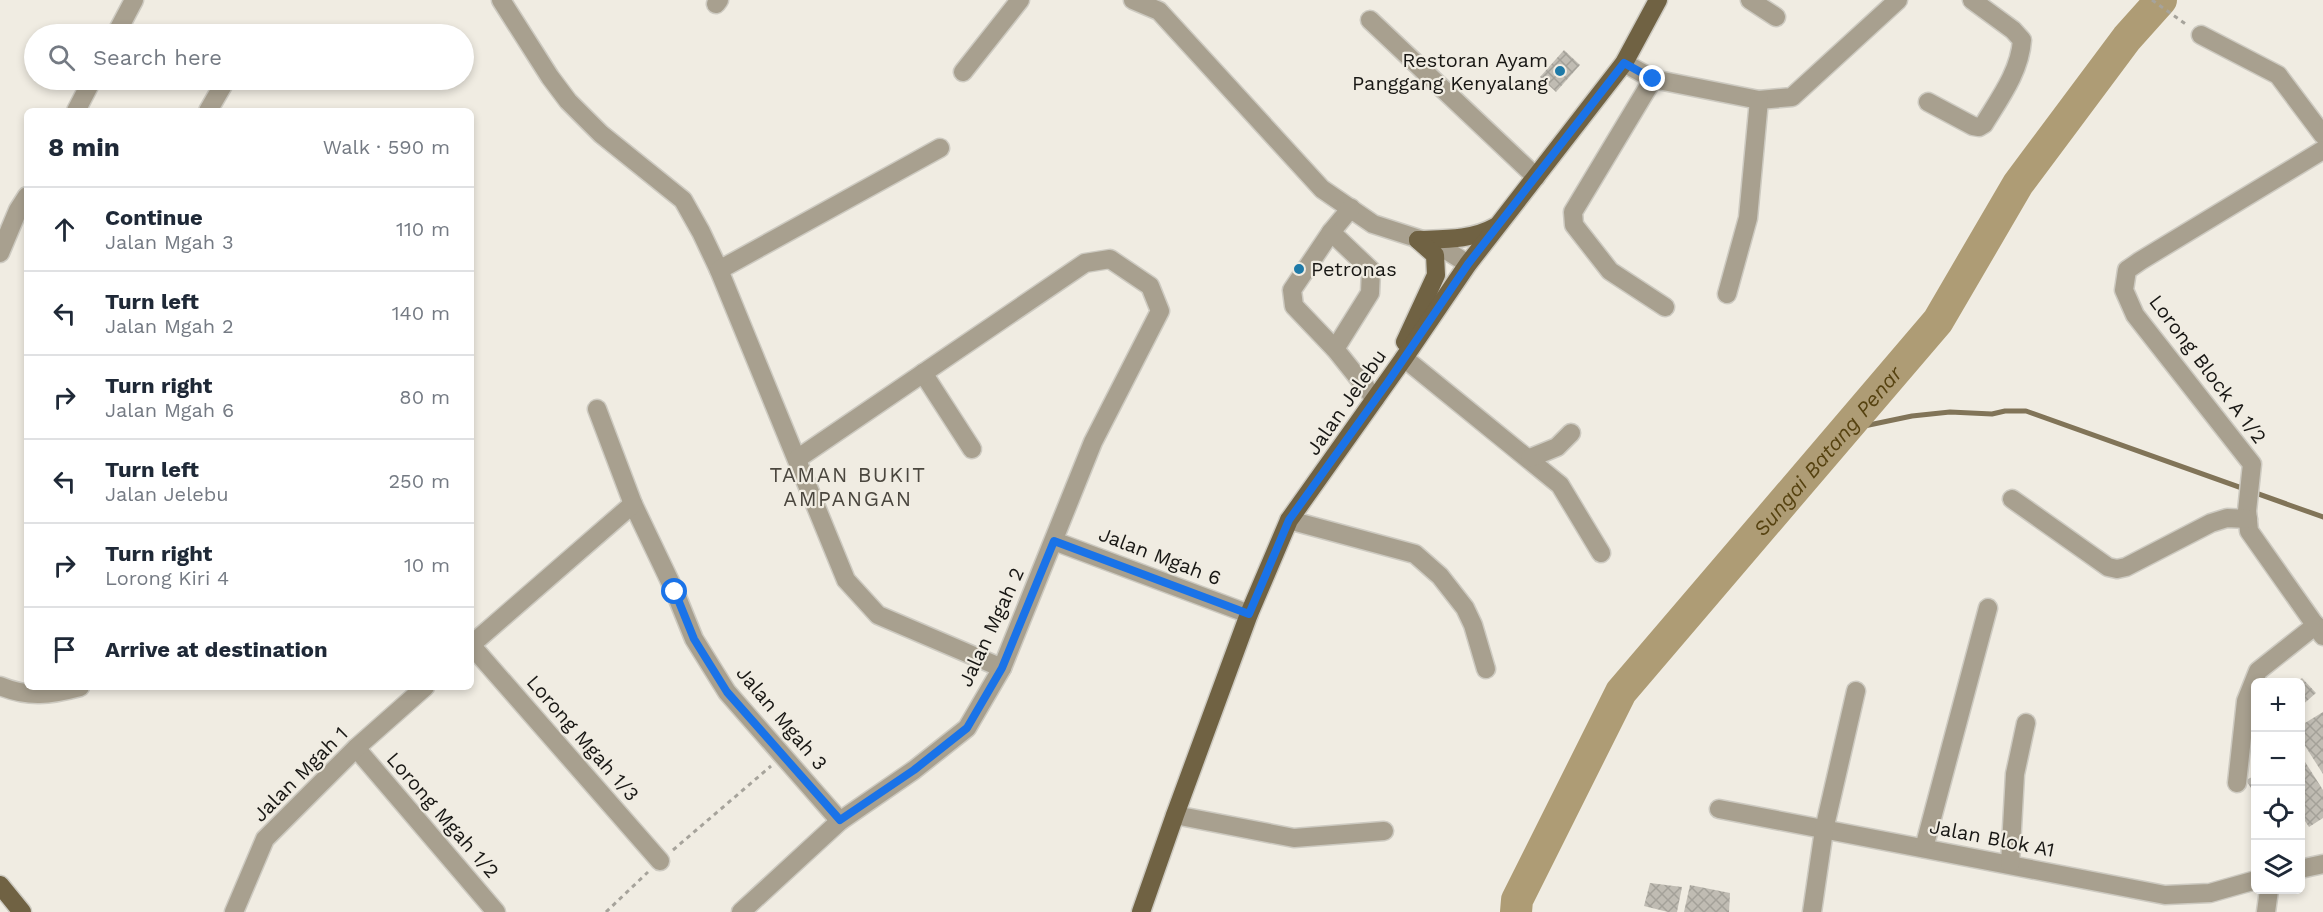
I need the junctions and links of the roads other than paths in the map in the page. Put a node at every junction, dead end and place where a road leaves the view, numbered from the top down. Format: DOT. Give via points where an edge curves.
graph roads {
  1 [pos="134,0"];
  2 [pos="1020,0"];
  3 [pos="1133,0"];
  4 [pos="1658,0"];
  5 [pos="1750,0"];
  6 [pos="1898,0"];
  7 [pos="1972,0"];
  8 [pos="505,3"];
  9 [pos="1776,17"];
  10 [pos="1370,20"];
  11 [pos="121,24"];
  12 [pos="2201,35"];
  13 [pos="1624,63"];
  14 [pos="963,72"];
  15 [pos="1653,79"];
  16 [pos="87,90"];
  17 [pos="220,90"];
  18 [pos="1759,100"];
  19 [pos="1928,102"];
  20 [pos="78,108"];
  21 [pos="210,108"];
  22 [pos="2323,135"];
  23 [pos="940,148"];
  24 [pos="2323,150"];
  25 [pos="1536,177"];
  26 [pos="24,201"];
  27 [pos="1351,208"];
  28 [pos="1500,224"];
  29 [pos="1331,232"];
  30 [pos="1418,240"];
  31 [pos="0,253"];
  32 [pos="1468,264"];
  33 [pos="719,270"];
  34 [pos="1727,294"];
  35 [pos="1665,307"];
  36 [pos="1335,349"];
  37 [pos="1404,358"];
  38 [pos="923,373"];
  39 [pos="1388,382"];
  40 [pos="1375,399"];
  41 [pos="597,409"];
  42 [pos="1571,433"];
  43 [pos="972,449"];
  44 [pos="1530,458"];
  45 [pos="796,459"];
  46 [pos="2012,499"];
  47 [pos="633,504"];
  48 [pos="2248,515"];
  49 [pos="1289,520"];
  50 [pos="1054,541"];
  51 [pos="1601,553"];
  52 [pos="1988,608"];
  53 [pos="1249,614"];
  54 [pos="2320,631"];
  55 [pos="474,642"];
  56 [pos="474,648"];
  57 [pos="1002,668"];
  58 [pos="1486,669"];
  59 [pos="0,686"];
  60 [pos="68,690"];
  61 [pos="421,690"];
  62 [pos="1856,691"];
  63 [pos="2026,723"];
  64 [pos="356,748"];
  65 [pos="2237,783"];
  66 [pos="1719,809"];
  67 [pos="1175,815"];
  68 [pos="840,820"];
  69 [pos="1824,830"];
  70 [pos="1384,831"];
  71 [pos="1924,848"];
  72 [pos="660,861"];
  73 [pos="2010,864"];
  74 [pos="2323,864"];
  75 [pos="2305,868"];
  76 [pos="1154,875"];
  77 [pos="2251,881"];
  78 [pos="0,885"];
  79 [pos="2268,894"];
  80 [pos="22,912"];
  81 [pos="234,912"];
  82 [pos="496,912"];
  83 [pos="741,912"];
  84 [pos="1141,912"];
  85 [pos="1151,912"];
  86 [pos="1812,912"];
  87 [pos="2266,912"];
  1 -- 11 [label="street"];
  2 -- 14 [label="street"];
  3 -- 27 [label="street" via="1159,11 1322,189"];
  4 -- 13 [label="main road, Jalan Jelebu"];
  5 -- 9 [label="street"];
  6 -- 18 [label="street" via="1792,97"];
  7 -- 19 [label="street" via="2022,40 2008,86 1979,127"];
  8 -- 33 [label="street" via="568,101 601,134 683,200"];
  10 -- 25 [label="street"];
  12 -- 22 [label="street" via="2277,75"];
  13 -- 15 [label="street"];
  13 -- 25 [label="main road, Jalan Jelebu"];
  15 -- 18 [label="street"];
  15 -- 35 [label="street" via="1573,212 1574,225 1610,271"];
  16 -- 20 [label="street"];
  17 -- 21 [label="street"];
  18 -- 34 [label="street" via="1748,218"];
  23 -- 33 [label="street"];
  24 -- 48 [label="street, Lorong Block A 1/2" via="2127,270 2124,290 2135,315 2252,464"];
  25 -- 28 [label="main road, Jalan Jelebu"];
  26 -- 31 [label="street"];
  27 -- 29 [label="street"];
  27 -- 30 [label="street" via="1374,224"];
  28 -- 30 [label="main road" via="1485,233 1461,238"];
  28 -- 32 [label="main road, Jalan Jelebu"];
  29 -- 36 [label="street" via="1371,270 1370,292"];
  29 -- 36 [label="street" via="1292,290 1294,306"];
  30 -- 32 [label="street" via="1438,245"];
  30 -- 39 [label="main road" via="1435,255 1436,275"];
  32 -- 37 [label="main road, Jalan Jelebu"];
  33 -- 45 [label="street"];
  36 -- 40 [label="street"];
  37 -- 39 [label="main road, Jalan Jelebu"];
  37 -- 44 [label="street"];
  38 -- 43 [label="street"];
  38 -- 45 [label="street"];
  38 -- 50 [label="street, Jalan Mgah 2" via="1085,263 1110,259 1150,286 1160,310 1093,442"];
  39 -- 40 [label="main road, Jalan Jelebu"];
  40 -- 49 [label="main road, Jalan Jelebu"];
  41 -- 47 [label="street, Jalan Mgah 3"];
  42 -- 44 [label="street" via="1557,447"];
  44 -- 51 [label="street" via="1560,485"];
  45 -- 57 [label="street" via="846,580 878,615"];
  46 -- 48 [label="street" via="2108,567 2117,569 2211,523"];
  47 -- 55 [label="street"];
  47 -- 68 [label="street, Jalan Mgah 3" via="694,639 727,692"];
  48 -- 54 [label="street" via="2249,531"];
  49 -- 53 [label="main road, Jalan Jelebu"];
  49 -- 58 [label="street" via="1415,554 1452,589 1465,608"];
  50 -- 53 [label="street, Jalan Mgah 6"];
  50 -- 57 [label="street, Jalan Mgah 2"];
  52 -- 71 [label="street"];
  53 -- 67 [label="main road, Jalan Jelebu"];
  54 -- 65 [label="street" via="2258,671 2246,701"];
  56 -- 72 [label="street, Lorong Mgah 1/3"];
  57 -- 68 [label="street, Jalan Mgah 2" via="967,728"];
  59 -- 60 [label="street" via="49,695"];
  61 -- 64 [label="street, Jalan Mgah 1"];
  62 -- 69 [label="street"];
  63 -- 73 [label="street" via="2015,774"];
  64 -- 81 [label="street, Jalan Mgah 1" via="265,839"];
  64 -- 82 [label="street, Lorong Mgah 1/2"];
  66 -- 69 [label="street, Jalan Blok A1"];
  67 -- 70 [label="street" via="1294,838"];
  67 -- 76 [label="main road, Jalan Jelebu"];
  68 -- 83 [label="street, Jalan Mgah 2"];
  69 -- 71 [label="street, Jalan Blok A1"];
  69 -- 86 [label="street"];
  71 -- 73 [label="street, Jalan Blok A1"];
  73 -- 77 [label="street, Jalan Blok A1" via="2165,895 2210,892"];
  74 -- 75 [label="street"];
  76 -- 84 [label="main road, Jalan Jelebu"];
  76 -- 85 [label="main road, Jalan Jelebu"];
  78 -- 80 [label="main road"];
  79 -- 87 [label="street"];
}
